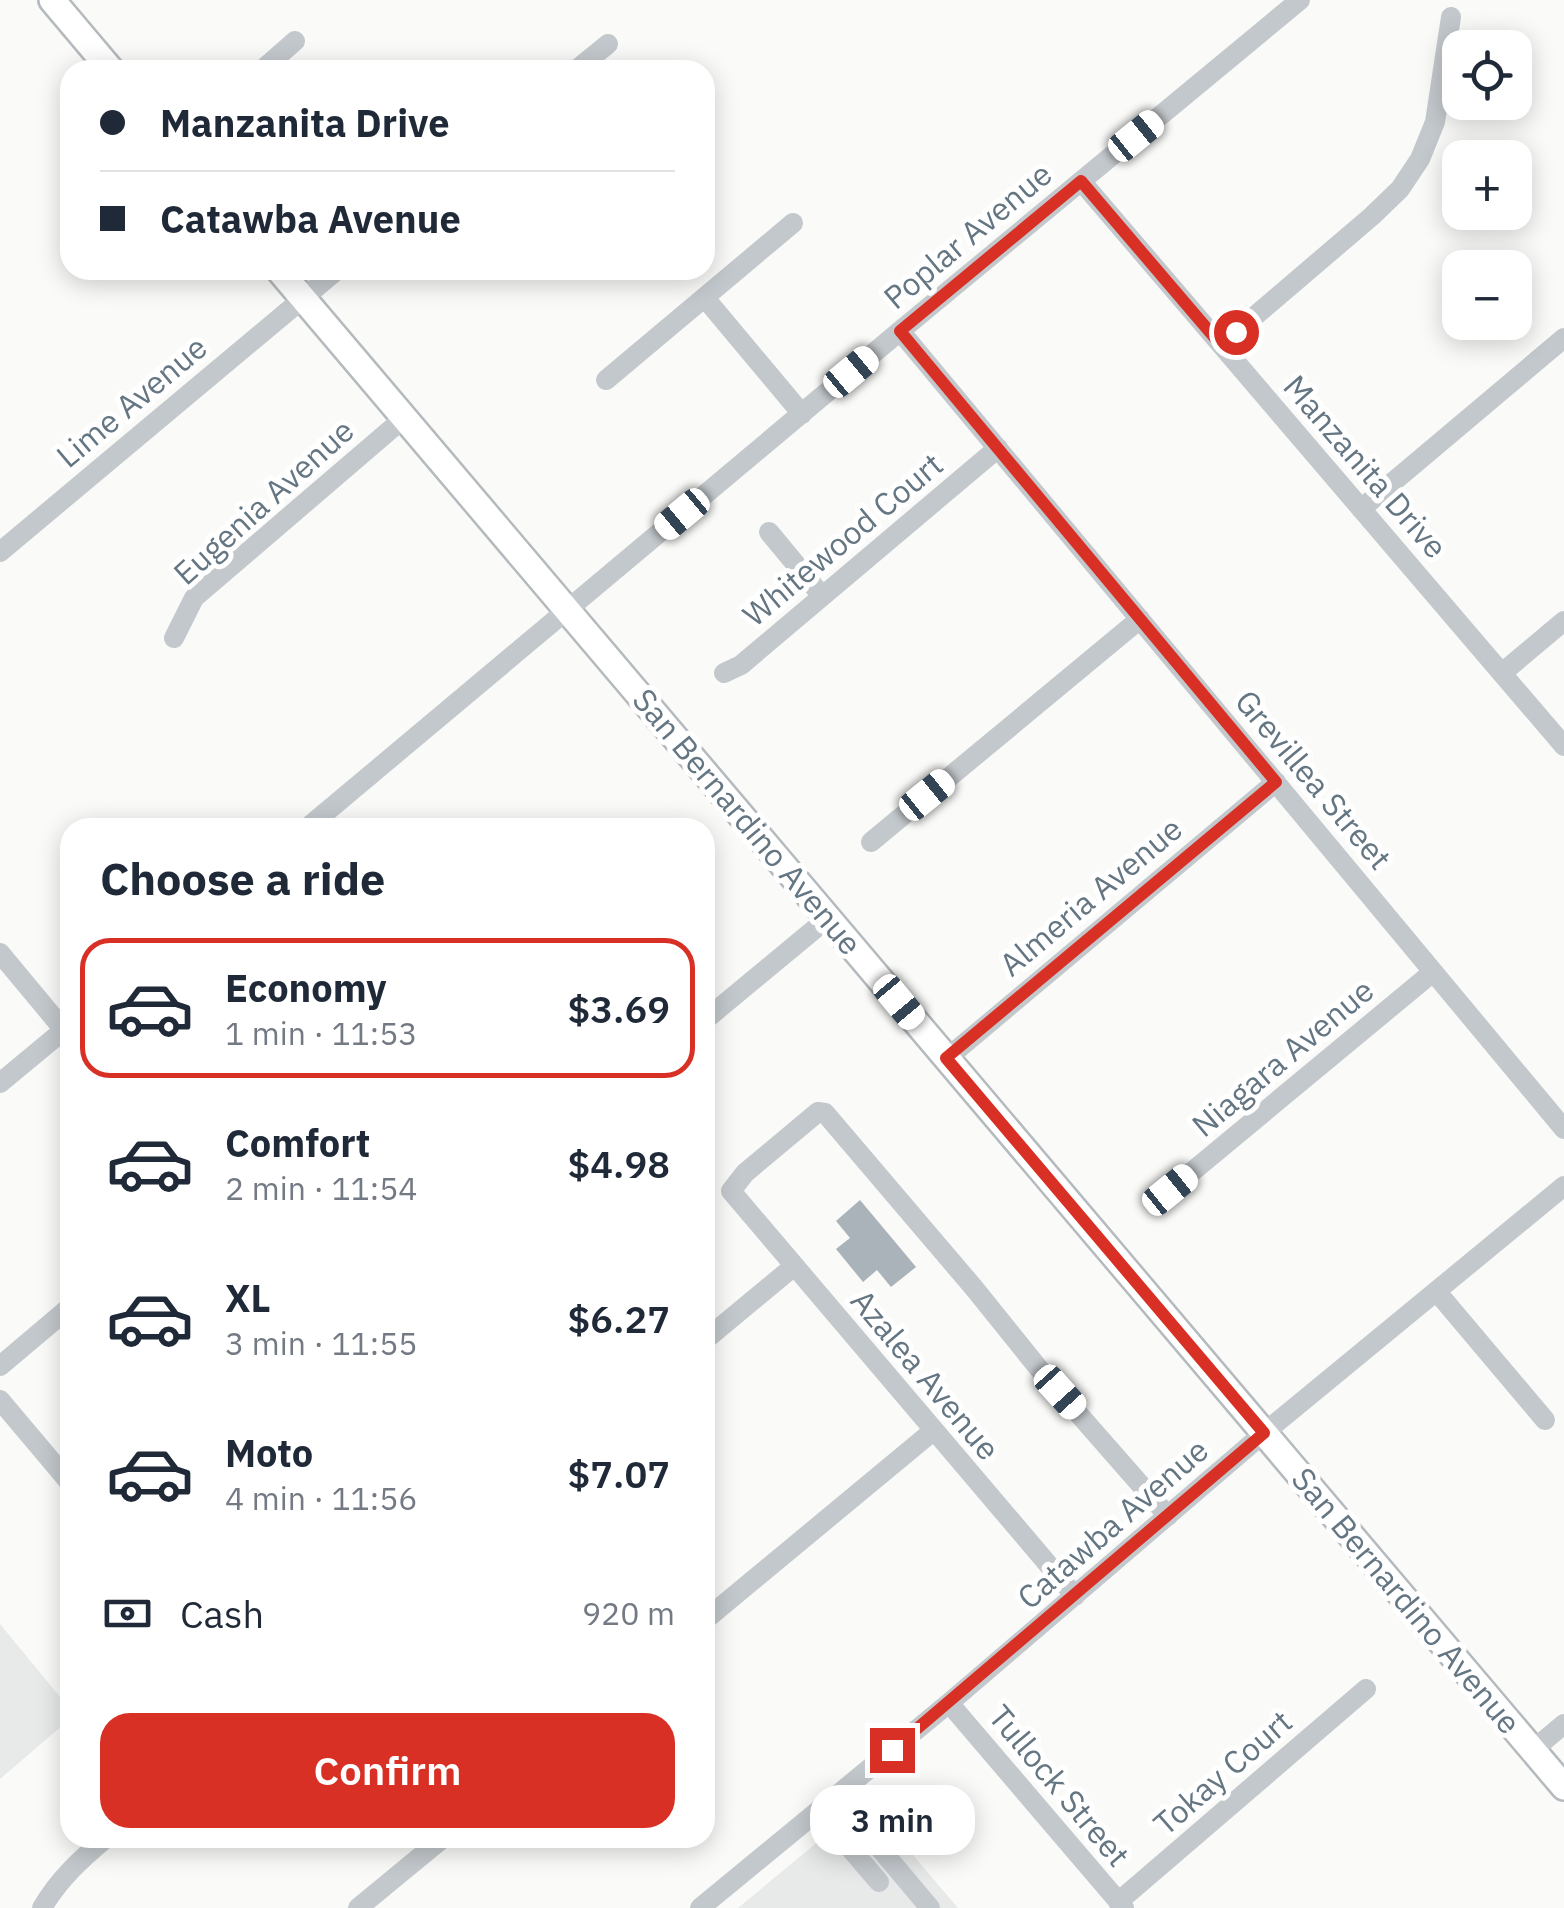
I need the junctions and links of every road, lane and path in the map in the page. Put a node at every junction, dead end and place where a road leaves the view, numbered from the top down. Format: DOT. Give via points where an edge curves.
graph roads {
  1 [pos="52,0"];
  2 [pos="1300,0"];
  3 [pos="1450,18"];
  4 [pos="295,41"];
  5 [pos="608,44"];
  6 [pos="103,60"];
  7 [pos="273,60"];
  8 [pos="588,60"];
  9 [pos="1081,181"];
  10 [pos="792,223"];
  11 [pos="288,280"];
  12 [pos="325,280"];
  13 [pos="303,298"];
  14 [pos="705,298"];
  15 [pos="900,331"];
  16 [pos="1564,338"];
  17 [pos="1221,345"];
  18 [pos="606,380"];
  19 [pos="802,414"];
  20 [pos="404,418"];
  21 [pos="998,448"];
  22 [pos="1361,509"];
  23 [pos="769,532"];
  24 [pos="0,552"];
  25 [pos="822,596"];
  26 [pos="567,610"];
  27 [pos="1140,619"];
  28 [pos="1564,621"];
  29 [pos="174,638"];
  30 [pos="724,673"];
  31 [pos="1502,673"];
  32 [pos="1564,746"];
  33 [pos="1276,782"];
  34 [pos="319,818"];
  35 [pos="871,842"];
  36 [pos="828,918"];
  37 [pos="0,953"];
  38 [pos="1433,972"];
  39 [pos="715,1012"];
  40 [pos="60,1019"];
  41 [pos="60,1033"];
  42 [pos="946,1058"];
  43 [pos="0,1082"];
  44 [pos="1564,1129"];
  45 [pos="1564,1186"];
  46 [pos="1170,1190"];
  47 [pos="794,1267"];
  48 [pos="1438,1292"];
  49 [pos="60,1315"];
  50 [pos="715,1332"];
  51 [pos="0,1366"];
  52 [pos="0,1400"];
  53 [pos="1546,1420"];
  54 [pos="933,1430"];
  55 [pos="1264,1433"];
  56 [pos="60,1471"];
  57 [pos="1168,1516"];
  58 [pos="1075,1596"];
  59 [pos="715,1612"];
  60 [pos="1366,1689"];
  61 [pos="949,1703"];
  62 [pos="1564,1724"];
  63 [pos="1533,1750"];
  64 [pos="1564,1787"];
  65 [pos="836,1796"];
  66 [pos="848,1847"];
  67 [pos="94,1848"];
  68 [pos="431,1848"];
  69 [pos="880,1882"];
  70 [pos="1121,1905"];
  71 [pos="42,1908"];
  72 [pos="358,1908"];
  73 [pos="700,1908"];
  74 [pos="930,1908"];
  1 -- 6 [label="main road"];
  2 -- 9 [label="street, Poplar Avenue"];
  3 -- 17 [label="street" via="1435,122 1400,189"];
  4 -- 7 [label="street"];
  5 -- 8 [label="street"];
  9 -- 15 [label="street, Poplar Avenue"];
  9 -- 17 [label="street, Manzanita Drive"];
  10 -- 14 [label="street"];
  11 -- 13 [label="main road, San Bernardino Avenue"];
  12 -- 13 [label="street, Lime Avenue"];
  13 -- 20 [label="main road, San Bernardino Avenue"];
  13 -- 24 [label="street, Lime Avenue"];
  14 -- 18 [label="street"];
  14 -- 19 [label="street"];
  15 -- 19 [label="street, Poplar Avenue"];
  15 -- 21 [label="street, Grevillea Street"];
  16 -- 22 [label="street"];
  17 -- 22 [label="street, Manzanita Drive"];
  19 -- 26 [label="street, Poplar Avenue"];
  20 -- 26 [label="main road, San Bernardino Avenue"];
  20 -- 29 [label="street, Eugenia Avenue" via="194,598"];
  21 -- 25 [label="street, Whitewood Court"];
  21 -- 27 [label="street, Grevillea Street"];
  22 -- 31 [label="street, Manzanita Drive"];
  23 -- 25 [label="street"];
  25 -- 30 [label="street, Whitewood Court"];
  26 -- 34 [label="street, Poplar Avenue"];
  26 -- 36 [label="main road, San Bernardino Avenue"];
  27 -- 33 [label="street, Grevillea Street"];
  27 -- 35 [label="street"];
  28 -- 31 [label="street"];
  31 -- 32 [label="street, Manzanita Drive"];
  33 -- 38 [label="street, Grevillea Street"];
  33 -- 42 [label="street, Almeria Avenue"];
  36 -- 39 [label="street"];
  36 -- 42 [label="main road, San Bernardino Avenue"];
  37 -- 40 [label="street"];
  38 -- 44 [label="street, Grevillea Street"];
  38 -- 46 [label="street, Niagara Avenue"];
  41 -- 43 [label="street"];
  42 -- 55 [label="main road, San Bernardino Avenue"];
  45 -- 48 [label="street, Catawba Avenue"];
  47 -- 50 [label="street"];
  47 -- 54 [label="street, Azalea Avenue"];
  47 -- 57 [label="street, Azalea Avenue" via="731,1192 818,1112 825,1113"];
  48 -- 53 [label="street"];
  48 -- 55 [label="street, Catawba Avenue"];
  49 -- 51 [label="street"];
  52 -- 56 [label="street"];
  54 -- 58 [label="street, Azalea Avenue"];
  54 -- 59 [label="street"];
  55 -- 57 [label="street, Catawba Avenue"];
  55 -- 63 [label="main road, San Bernardino Avenue"];
  57 -- 58 [label="street, Catawba Avenue"];
  58 -- 61 [label="street, Catawba Avenue"];
  60 -- 70 [label="street, Tokay Court"];
  61 -- 65 [label="street, Catawba Avenue"];
  61 -- 70 [label="street, Tullock Street"];
  62 -- 63 [label="street"];
  63 -- 64 [label="main road, San Bernardino Avenue"];
  65 -- 73 [label="street, Catawba Avenue"];
  65 -- 74 [label="street"];
  66 -- 69 [label="street"];
  67 -- 71 [label="street"];
  68 -- 72 [label="street"];
}
